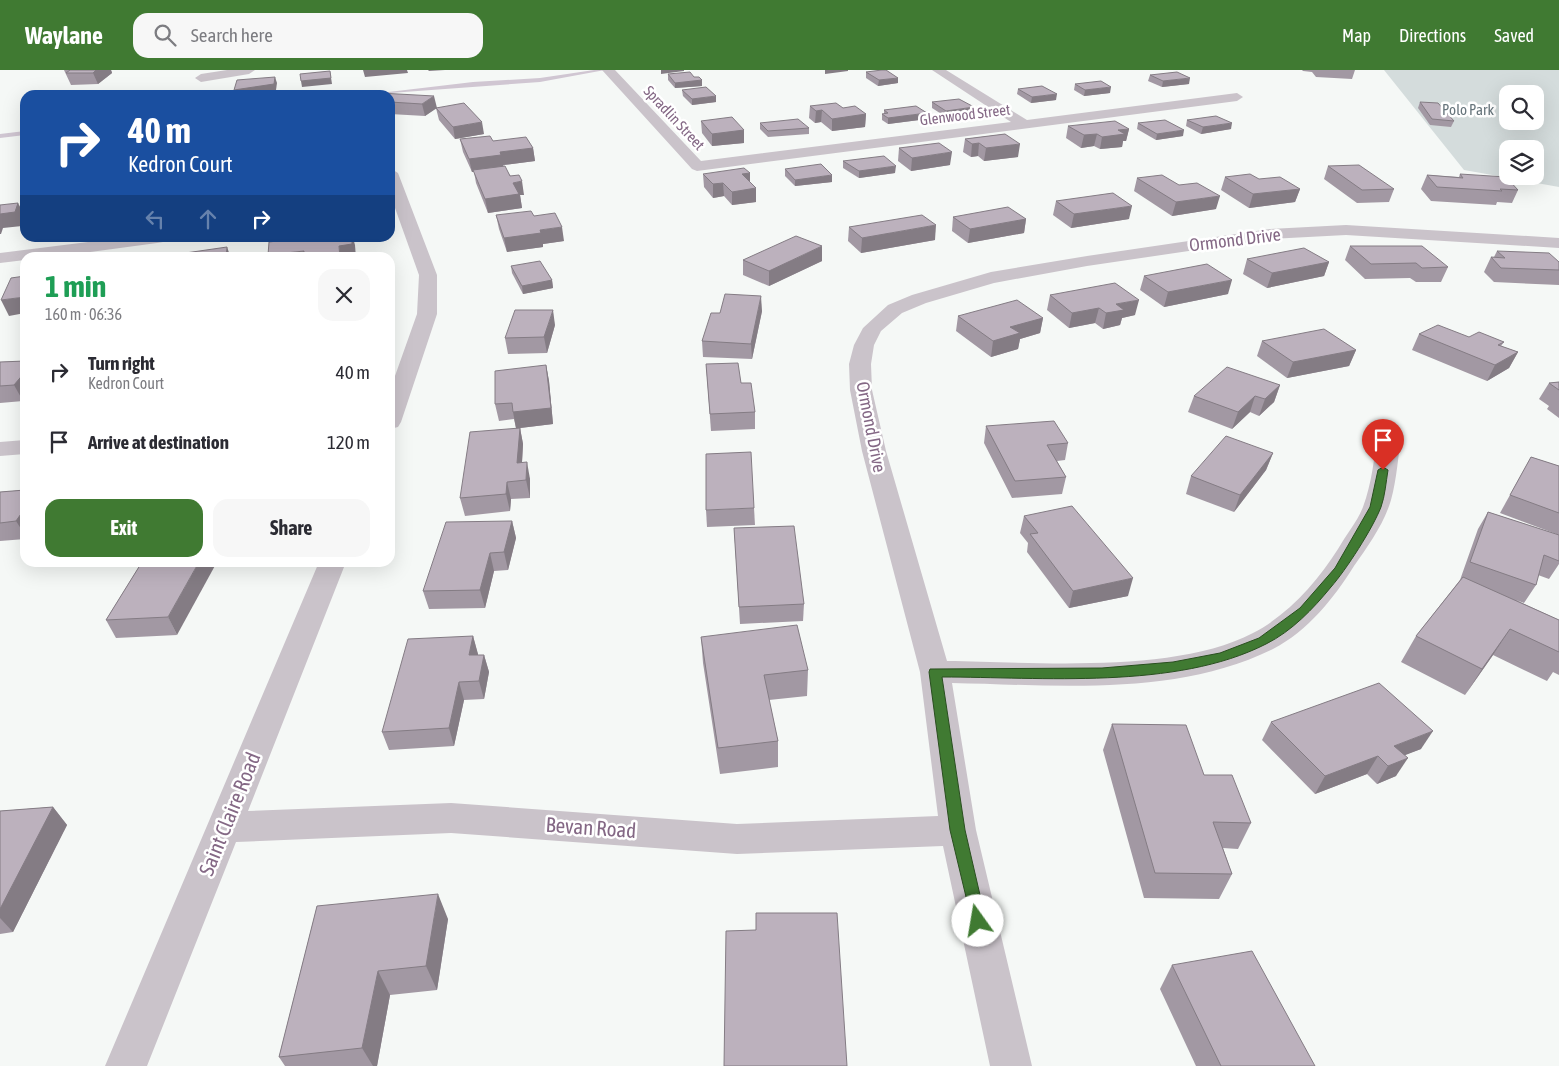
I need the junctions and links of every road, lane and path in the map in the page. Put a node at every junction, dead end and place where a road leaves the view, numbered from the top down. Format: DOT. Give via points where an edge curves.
graph roads {
  1 [pos="249,70"];
  2 [pos="608,70"];
  3 [pos="938,70"];
  4 [pos="201,78"];
  5 [pos="1237,97"];
  6 [pos="1024,124"];
  7 [pos="697,166"];
  8 [pos="397,206"];
  9 [pos="126,242"];
  10 [pos="1559,243"];
  11 [pos="47,252"];
  12 [pos="20,255"];
  13 [pos="0,258"];
  14 [pos="395,407"];
  15 [pos="1390,433"];
  16 [pos="20,448"];
  17 [pos="0,449"];
  18 [pos="331,567"];
  19 [pos="935,672"];
  20 [pos="225,827"];
  21 [pos="958,830"];
  22 [pos="126,1066"];
  23 [pos="1011,1066"];
  1 -- 4 [label="street"];
  2 -- 7 [label="street, Spradlin Street"];
  3 -- 6 [label="street"];
  5 -- 6 [label="street, Glenwood Street"];
  6 -- 7 [label="street, Glenwood Street"];
  8 -- 14 [label="street" via="428,275 427,314"];
  9 -- 11 [label="street"];
  10 -- 19 [label="street, Ormond Drive" via="1355,230 1270,234 992,278 954,287 895,309 873,328 864,345 860,364 861,390 874,451"];
  12 -- 13 [label="street"];
  15 -- 19 [label="street" via="1376,507 1339,570 1304,611 1263,641 1222,657 1173,667 1102,672"];
  16 -- 17 [label="street"];
  18 -- 20 [label="street, Saint Claire Road"];
  19 -- 21 [label="street, Ormond Drive"];
  20 -- 21 [label="street, Bevan Road" via="451,818 737,839"];
  20 -- 22 [label="street, Saint Claire Road"];
  21 -- 23 [label="street, Ormond Drive"];
}
